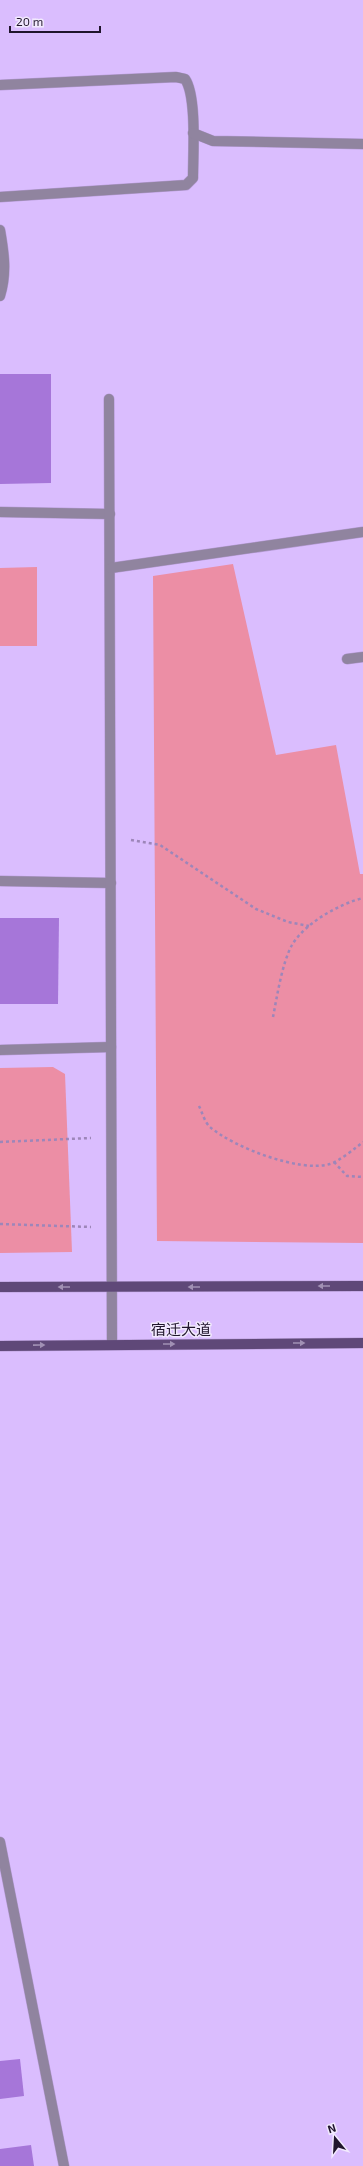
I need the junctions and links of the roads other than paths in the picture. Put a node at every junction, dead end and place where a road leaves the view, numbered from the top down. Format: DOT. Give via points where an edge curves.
graph roads {
  1 [pos="0,85"];
  2 [pos="193,133"];
  3 [pos="363,144"];
  4 [pos="0,197"];
  5 [pos="0,230"];
  6 [pos="0,296"];
  7 [pos="109,399"];
  8 [pos="0,512"];
  9 [pos="110,514"];
  10 [pos="363,532"];
  11 [pos="110,568"];
  12 [pos="363,657"];
  13 [pos="347,659"];
  14 [pos="0,881"];
  15 [pos="111,882"];
  16 [pos="111,1047"];
  17 [pos="0,1050"];
  18 [pos="363,1286"];
  19 [pos="0,1287"];
  20 [pos="111,1287"];
  21 [pos="363,1343"];
  22 [pos="112,1344"];
  23 [pos="0,1346"];
  24 [pos="0,1842"];
  25 [pos="64,2166"];
  1 -- 2 [label="street" via="181,78 190,86"];
  2 -- 3 [label="street" via="212,141"];
  2 -- 4 [label="street" via="193,178 186,185"];
  5 -- 6 [label="street" via="5,262"];
  7 -- 9 [label="street"];
  8 -- 9 [label="street"];
  9 -- 11 [label="street"];
  10 -- 11 [label="street"];
  11 -- 15 [label="street"];
  12 -- 13 [label="street"];
  14 -- 15 [label="street"];
  15 -- 16 [label="street"];
  16 -- 17 [label="street"];
  16 -- 20 [label="street"];
  18 -- 20 [label="main road, one-way"];
  20 -- 19 [label="main road, one-way"];
  20 -- 22 [label="street"];
  22 -- 21 [label="main road, 宿迁大道, one-way"];
  23 -- 22 [label="main road, 宿迁大道, one-way"];
  24 -- 25 [label="street"];
}
